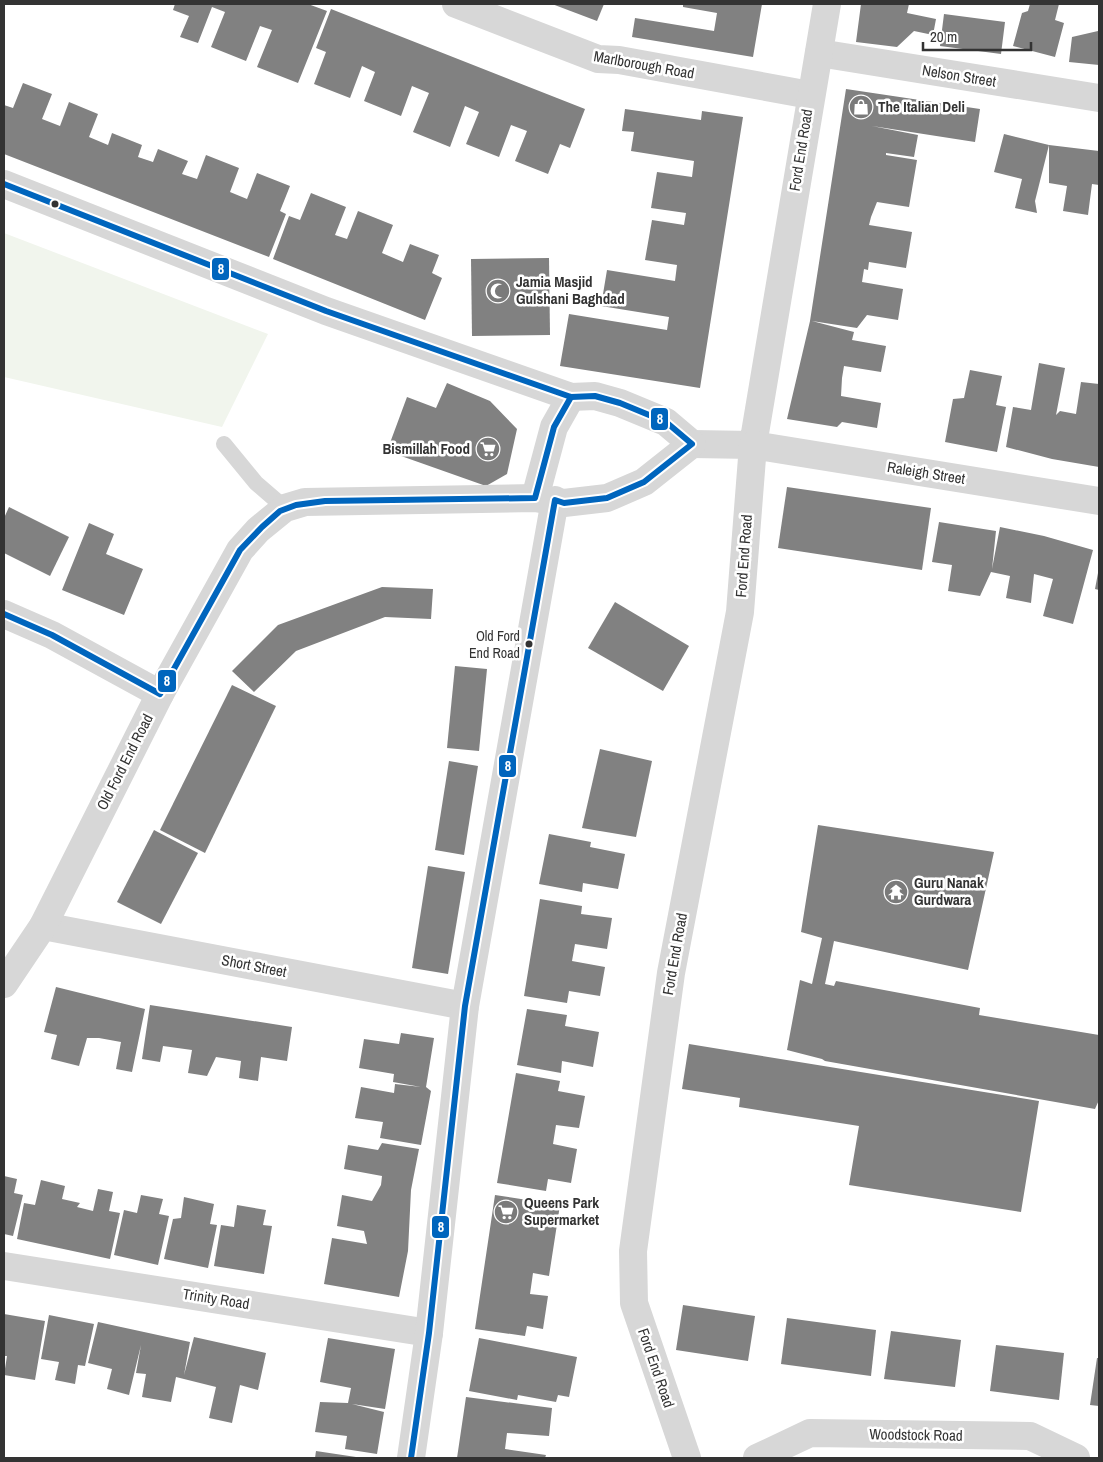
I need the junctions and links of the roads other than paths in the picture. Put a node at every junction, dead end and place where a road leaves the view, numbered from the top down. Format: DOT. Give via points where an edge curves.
graph roads {
  1 [pos="456,4"];
  2 [pos="826,4"];
  3 [pos="819,53"];
  4 [pos="810,95"];
  5 [pos="1099,98"];
  6 [pos="4,184"];
  7 [pos="571,397"];
  8 [pos="224,444"];
  9 [pos="692,444"];
  10 [pos="753,445"];
  11 [pos="545,499"];
  12 [pos="1099,500"];
  13 [pos="285,508"];
  14 [pos="4,614"];
  15 [pos="160,694"];
  16 [pos="42,926"];
  17 [pos="4,984"];
  18 [pos="465,1006"];
  19 [pos="4,1266"];
  20 [pos="429,1333"];
  21 [pos="411,1458"];
  22 [pos="686,1458"];
  23 [pos="757,1458"];
  24 [pos="1076,1458"];
  1 -- 4 [label="street, Marlborough Road" via="598,59 619,60"];
  2 -- 3 [label="street, Ford End Road"];
  3 -- 4 [label="street, Ford End Road"];
  3 -- 5 [label="street, Nelson Street"];
  4 -- 10 [label="street, Ford End Road"];
  6 -- 7 [label="street" via="326,311"];
  7 -- 9 [label="street" via="595,396 620,403 666,422"];
  7 -- 11 [label="street" via="554,427"];
  8 -- 13 [label="lane" via="256,483"];
  9 -- 10 [label="street"];
  9 -- 11 [label="street, Old Ford End Road" via="644,482 607,498 564,502"];
  10 -- 12 [label="street, Raleigh Street"];
  10 -- 22 [label="street, Ford End Road" via="740,612 671,973 633,1251 634,1303"];
  11 -- 13 [label="street, Old Ford End Road" via="325,501"];
  11 -- 18 [label="street"];
  13 -- 15 [label="street, Old Ford End Road" via="240,550"];
  14 -- 15 [label="street" via="52,635"];
  15 -- 16 [label="street, Old Ford End Road"];
  16 -- 17 [label="street, Old Ford End Road"];
  16 -- 18 [label="street, Short Street"];
  18 -- 20 [label="street"];
  19 -- 20 [label="street, Trinity Road"];
  20 -- 21 [label="street"];
  23 -- 24 [label="street, Woodstock Road" via="810,1433 1030,1436"];
}
